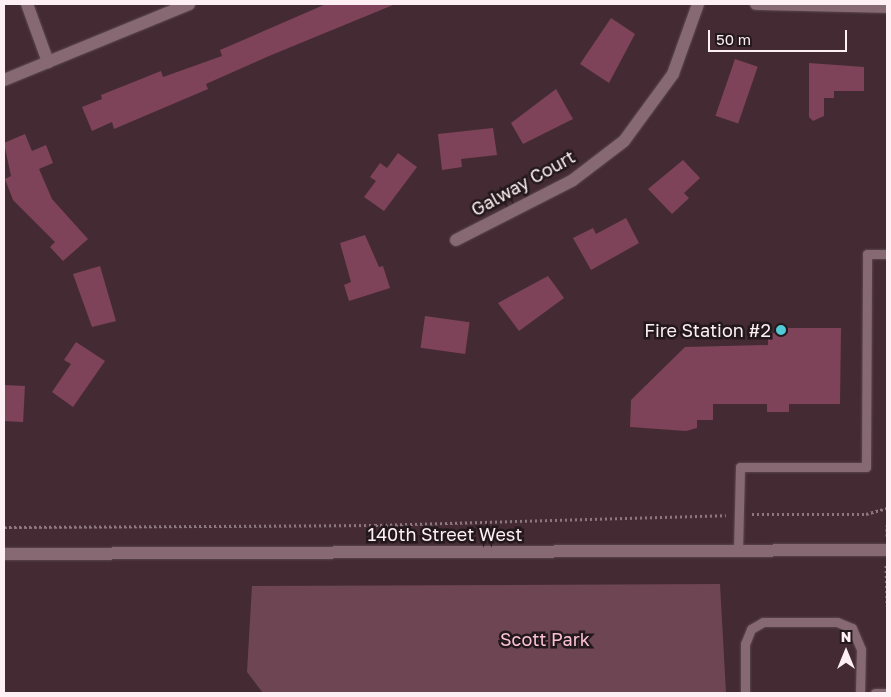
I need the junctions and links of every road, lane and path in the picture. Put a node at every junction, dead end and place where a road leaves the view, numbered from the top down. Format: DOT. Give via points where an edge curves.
graph roads {
  1 [pos="27,4"];
  2 [pos="189,4"];
  3 [pos="698,4"];
  4 [pos="756,4"];
  5 [pos="887,7"];
  6 [pos="48,62"];
  7 [pos="4,80"];
  8 [pos="456,240"];
  9 [pos="887,254"];
  10 [pos="887,508"];
  11 [pos="739,514"];
  12 [pos="4,527"];
  13 [pos="738,550"];
  14 [pos="887,550"];
  15 [pos="4,554"];
  16 [pos="887,598"];
  17 [pos="887,606"];
  18 [pos="745,693"];
  19 [pos="860,693"];
  20 [pos="875,693"];
  21 [pos="887,693"];
  1 -- 6 [label="street"];
  2 -- 6 [label="street"];
  3 -- 8 [label="street, Galway Court" via="673,74 624,141 573,180"];
  4 -- 5 [label="street"];
  6 -- 7 [label="street"];
  9 -- 11 [label="lane" via="867,254 866,467 740,467"];
  10 -- 11 [label="path" via="866,514"];
  11 -- 12 [label="path" via="375,525"];
  11 -- 13 [label="lane"];
  13 -- 14 [label="street, 140th Street West"];
  13 -- 15 [label="street, 140th Street West"];
  16 -- 17 [label="path"];
  18 -- 19 [label="lane" via="745,644 751,630 762,622 837,622 852,628 861,660"];
  20 -- 21 [label="lane"];
}
